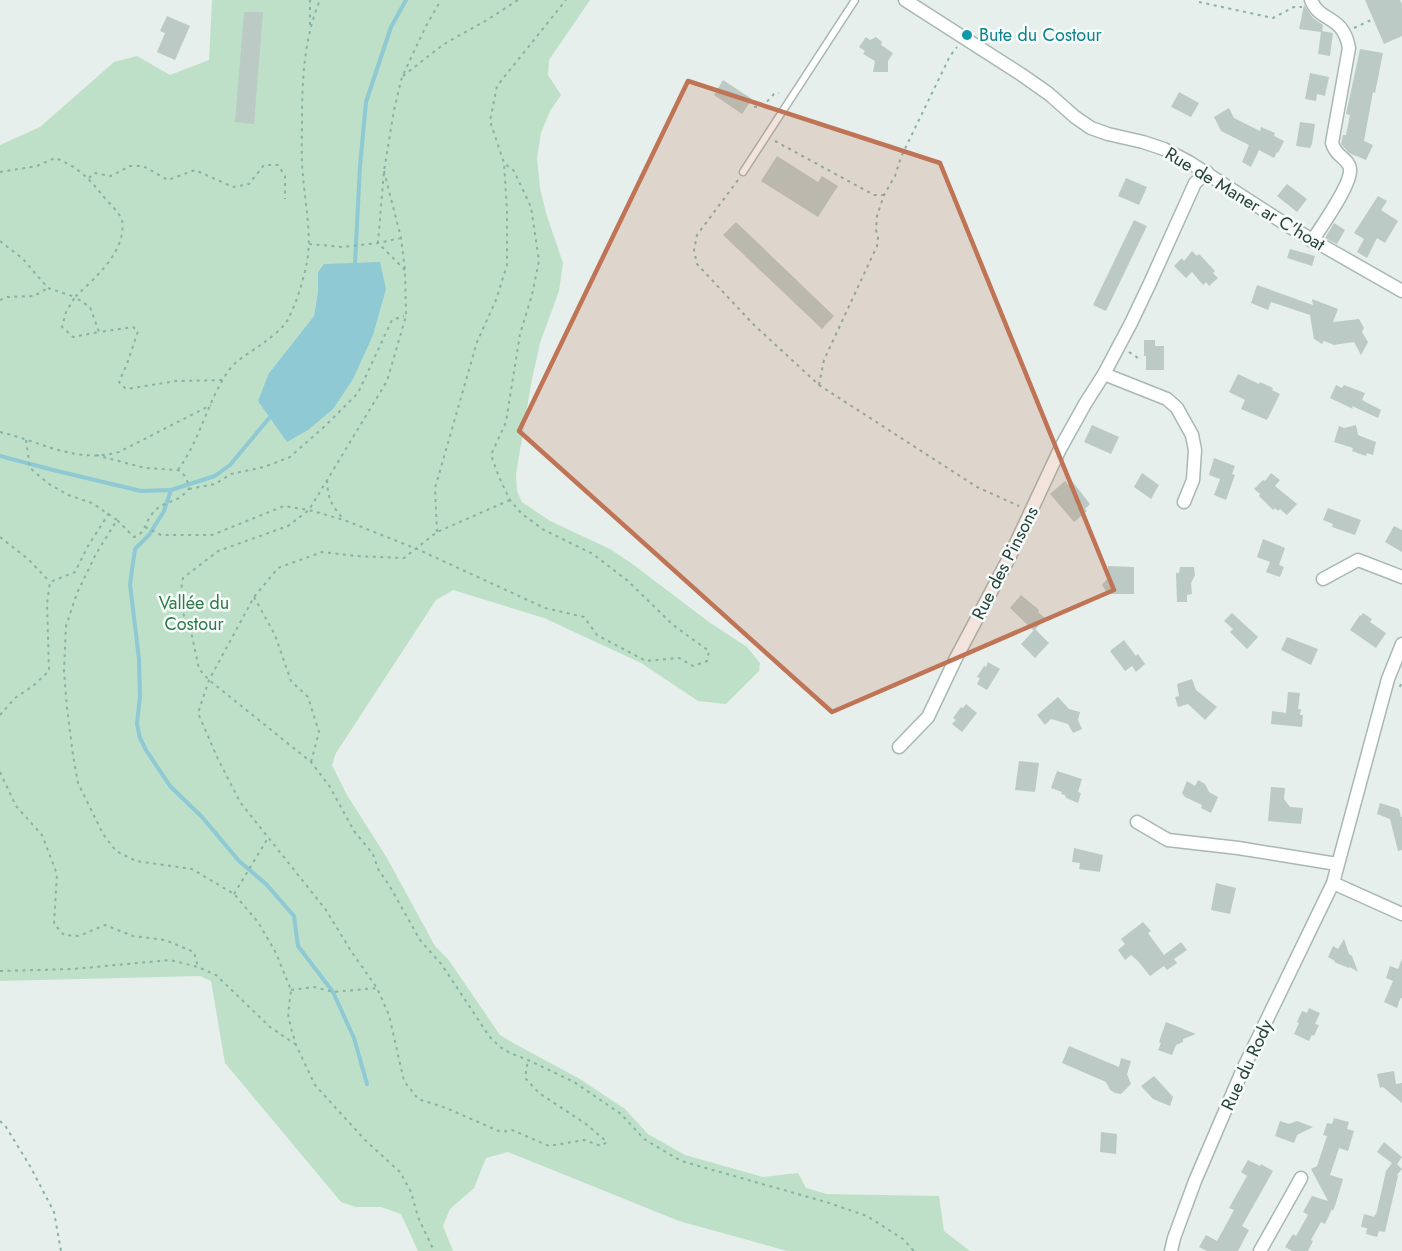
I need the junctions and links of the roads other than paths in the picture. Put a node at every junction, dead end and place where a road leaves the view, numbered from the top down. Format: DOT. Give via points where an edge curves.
graph roads {
  1 [pos="855,0"];
  2 [pos="905,0"];
  3 [pos="1312,3"];
  4 [pos="743,171"];
  5 [pos="1207,172"];
  6 [pos="1312,241"];
  7 [pos="1402,291"];
  8 [pos="1104,374"];
  9 [pos="1184,501"];
  10 [pos="1402,577"];
  11 [pos="1323,579"];
  12 [pos="1402,644"];
  13 [pos="898,747"];
  14 [pos="1137,822"];
  15 [pos="1337,864"];
  16 [pos="1333,883"];
  17 [pos="1402,914"];
  18 [pos="1301,1178"];
  19 [pos="1171,1251"];
  20 [pos="1260,1251"];
  1 -- 4 [label="lane"];
  2 -- 5 [label="street, Rue de Maner ar C'hoat" via="1049,94 1091,128 1164,149"];
  3 -- 6 [label="street" via="1340,26 1349,48 1332,138 1336,152 1351,170 1338,200"];
  5 -- 6 [label="street, Rue de Maner ar C'hoat"];
  5 -- 8 [label="street, Rue des Pinsons" via="1195,183"];
  6 -- 7 [label="street, Rue de Maner ar C'hoat"];
  8 -- 9 [label="street" via="1167,399 1177,408 1196,450 1193,480"];
  8 -- 13 [label="street, Rue des Pinsons" via="1060,449 928,717"];
  10 -- 11 [label="street" via="1358,560"];
  12 -- 15 [label="street, Rue du Rody" via="1388,679"];
  14 -- 15 [label="street" via="1168,840"];
  15 -- 16 [label="street, Rue du Rody"];
  16 -- 17 [label="street"];
  16 -- 19 [label="street, Rue du Rody" via="1243,1069 1195,1181"];
  18 -- 20 [label="street"];
}
